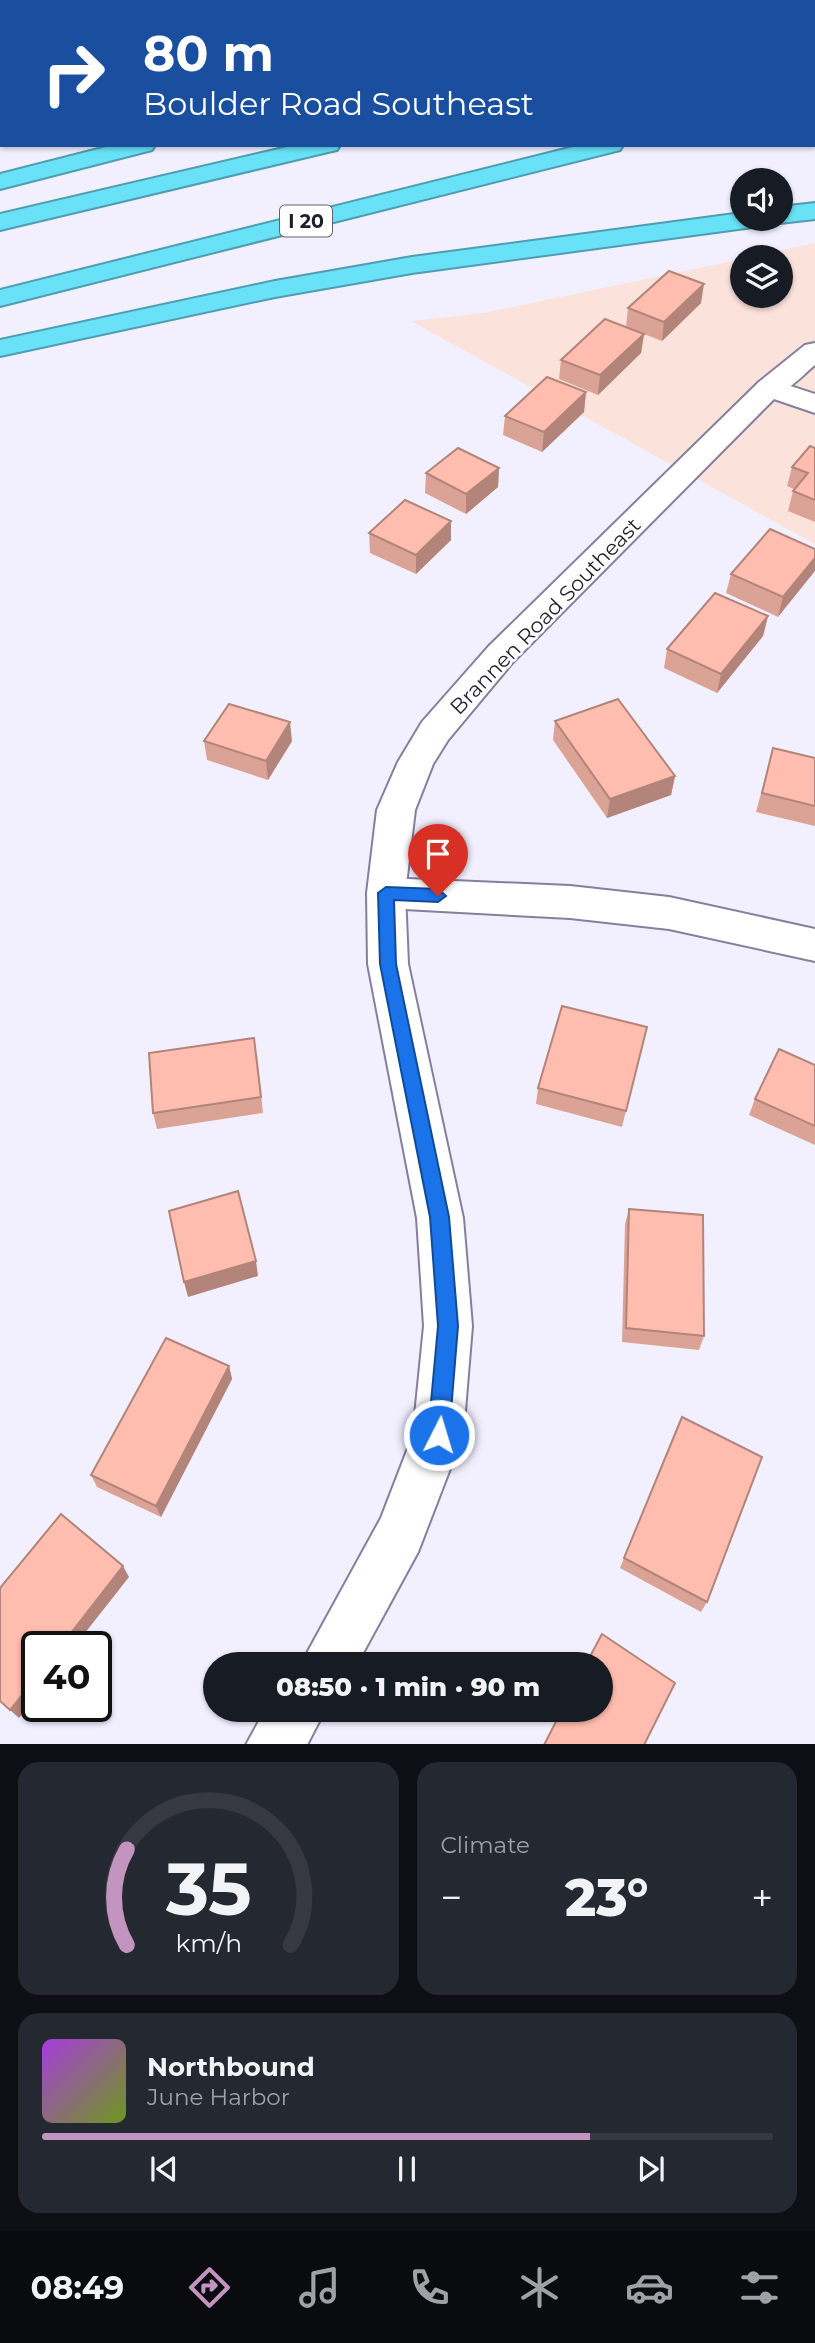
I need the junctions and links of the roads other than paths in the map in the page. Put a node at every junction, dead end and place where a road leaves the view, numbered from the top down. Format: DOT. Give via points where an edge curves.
graph roads {
  1 [pos="135,147"];
  2 [pos="319,147"];
  3 [pos="603,147"];
  4 [pos="0,182"];
  5 [pos="815,211"];
  6 [pos="793,214"];
  7 [pos="0,222"];
  8 [pos="730,222"];
  9 [pos="0,298"];
  10 [pos="0,348"];
  11 [pos="815,351"];
  12 [pos="769,388"];
  13 [pos="815,404"];
  14 [pos="386,893"];
  15 [pos="815,945"];
  16 [pos="335,1652"];
  17 [pos="290,1722"];
  18 [pos="275,1744"];
  1 -- 4 [label="highway"];
  2 -- 7 [label="highway"];
  3 -- 9 [label="highway, I 20"];
  5 -- 6 [label="highway"];
  8 -- 10 [label="highway" via="411,265"];
  11 -- 12 [label="street, Brannen Road Southeast"];
  12 -- 13 [label="street"];
  12 -- 14 [label="street, Brannen Road Southeast" via="501,654 435,731 396,810"];
  14 -- 15 [label="street" via="570,902 668,913"];
  14 -- 16 [label="street, Brannen Road Southeast" via="388,964 440,1217 448,1326 439,1435 401,1534"];
  17 -- 18 [label="street"];
}
